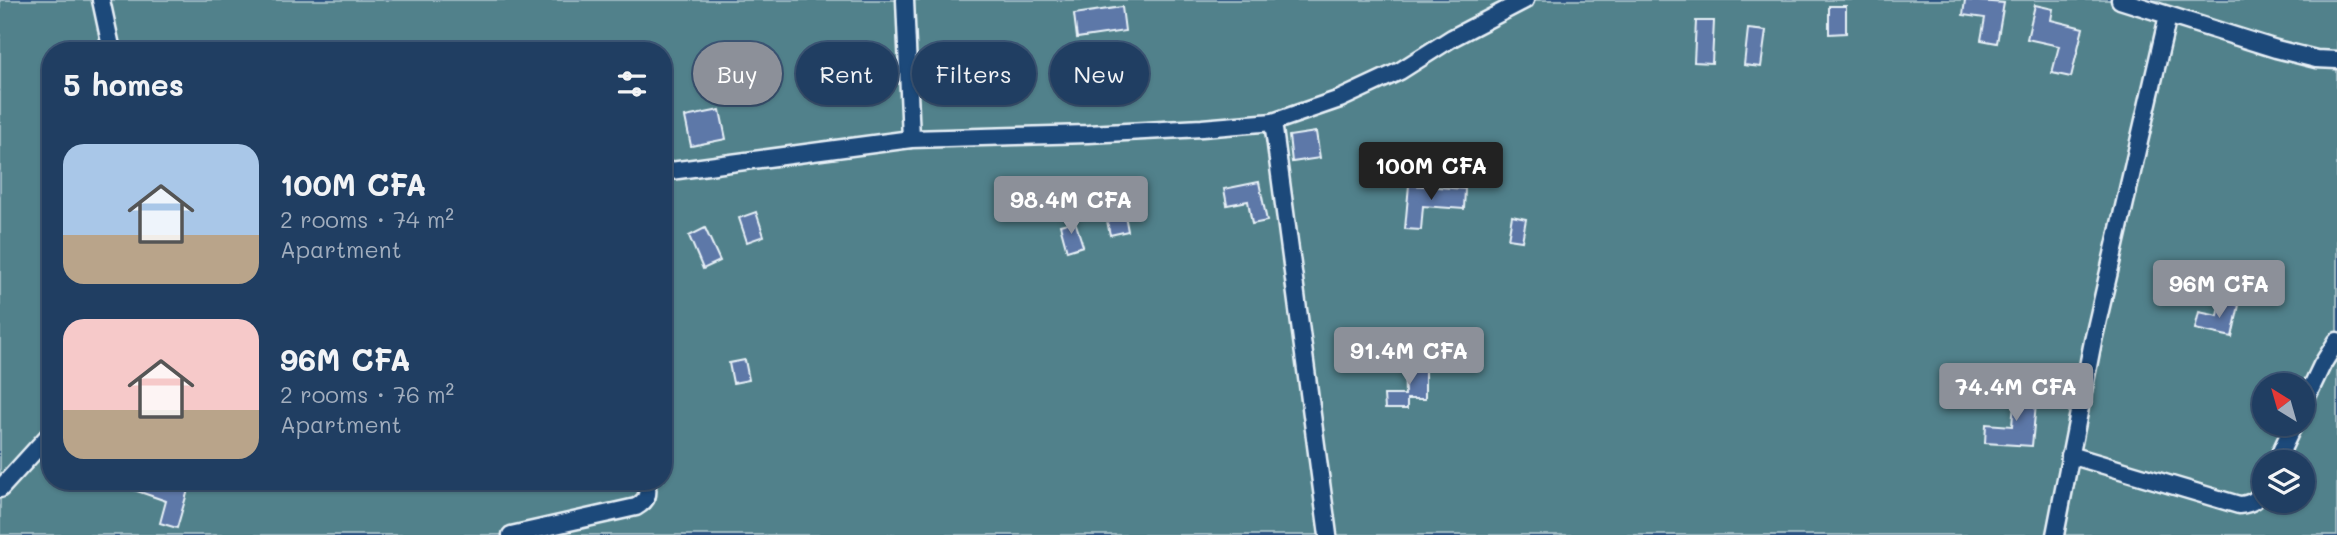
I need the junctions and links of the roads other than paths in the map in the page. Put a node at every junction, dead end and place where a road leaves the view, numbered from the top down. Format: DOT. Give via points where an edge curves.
graph roads {
  1 [pos="101,0"];
  2 [pos="905,0"];
  3 [pos="1525,0"];
  4 [pos="2120,0"];
  5 [pos="2168,16"];
  6 [pos="110,42"];
  7 [pos="2337,60"];
  8 [pos="1273,121"];
  9 [pos="911,139"];
  10 [pos="672,171"];
  11 [pos="2337,341"];
  12 [pos="2315,380"];
  13 [pos="42,443"];
  14 [pos="2070,455"];
  15 [pos="0,489"];
  16 [pos="648,490"];
  17 [pos="2252,503"];
  18 [pos="511,535"];
  19 [pos="1328,535"];
  20 [pos="2054,535"];
  1 -- 6 [label="street"];
  2 -- 9 [label="street"];
  3 -- 8 [label="street" via="1400,71 1340,99"];
  4 -- 5 [label="street"];
  5 -- 7 [label="street" via="2276,49"];
  5 -- 14 [label="street"];
  8 -- 9 [label="street" via="1088,135"];
  8 -- 19 [label="street"];
  9 -- 10 [label="street"];
  11 -- 12 [label="street"];
  13 -- 15 [label="street"];
  14 -- 17 [label="street" via="2239,505"];
  14 -- 20 [label="street"];
  16 -- 18 [label="street" via="646,501 636,507"];
}
